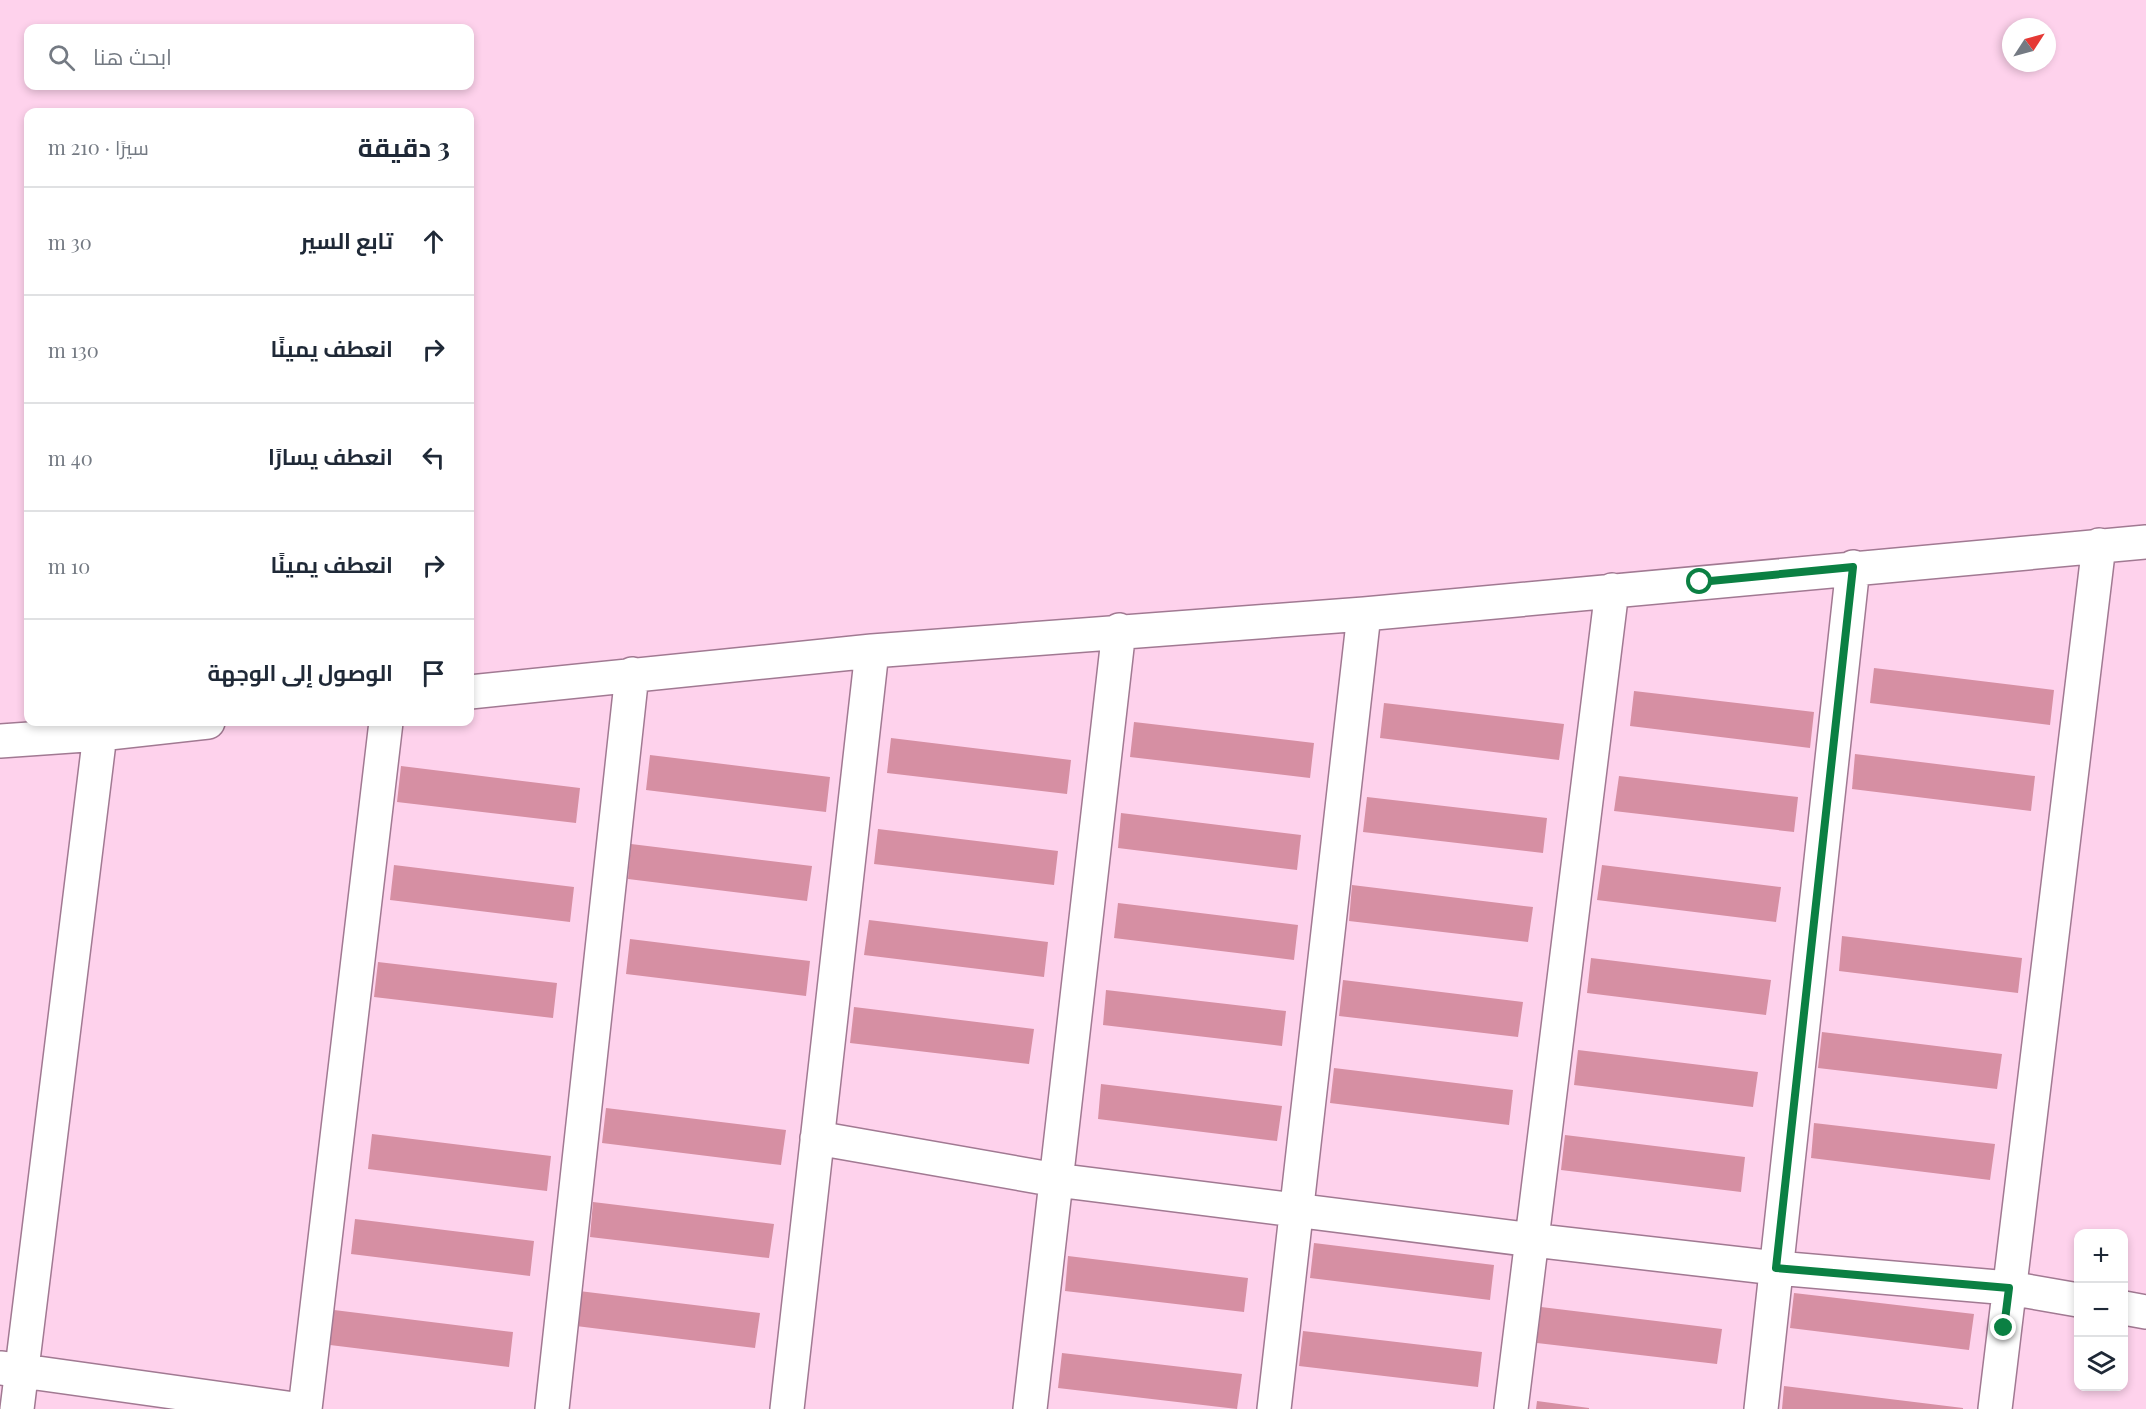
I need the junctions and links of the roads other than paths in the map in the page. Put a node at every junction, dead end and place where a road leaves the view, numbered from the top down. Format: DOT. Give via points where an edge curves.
graph roads {
  1 [pos="2146,542"];
  2 [pos="2099,545"];
  3 [pos="1853,567"];
  4 [pos="1612,590"];
  5 [pos="1364,614"];
  6 [pos="1119,630"];
  7 [pos="872,651"];
  8 [pos="632,674"];
  9 [pos="474,692"];
  10 [pos="172,726"];
  11 [pos="386,726"];
  12 [pos="100,734"];
  13 [pos="0,741"];
  14 [pos="817,1138"];
  15 [pos="1056,1180"];
  16 [pos="1297,1210"];
  17 [pos="1532,1240"];
  18 [pos="1776,1268"];
  19 [pos="2009,1288"];
  20 [pos="2074,1299"];
  21 [pos="2128,1309"];
  22 [pos="2146,1312"];
  23 [pos="11,1369"];
  24 [pos="17,1409"];
  25 [pos="294,1409"];
  26 [pos="305,1409"];
  27 [pos="552,1409"];
  28 [pos="787,1409"];
  29 [pos="1030,1409"];
  30 [pos="1274,1409"];
  31 [pos="1511,1409"];
  32 [pos="1761,1409"];
  33 [pos="1995,1409"];
  1 -- 2 [label="street"];
  2 -- 3 [label="street"];
  2 -- 19 [label="street"];
  3 -- 4 [label="street"];
  3 -- 18 [label="street"];
  4 -- 5 [label="street"];
  4 -- 17 [label="street"];
  5 -- 6 [label="street"];
  5 -- 16 [label="street"];
  6 -- 7 [label="street"];
  6 -- 15 [label="street"];
  7 -- 8 [label="street"];
  7 -- 14 [label="street"];
  8 -- 9 [label="street"];
  8 -- 27 [label="street"];
  10 -- 12 [label="street"];
  11 -- 26 [label="street"];
  12 -- 13 [label="street"];
  12 -- 23 [label="street"];
  14 -- 15 [label="street"];
  14 -- 28 [label="street"];
  15 -- 16 [label="street"];
  15 -- 29 [label="street"];
  16 -- 17 [label="street"];
  16 -- 30 [label="street"];
  17 -- 18 [label="street"];
  17 -- 31 [label="street"];
  18 -- 19 [label="street"];
  18 -- 32 [label="street"];
  19 -- 20 [label="street"];
  19 -- 33 [label="street"];
  21 -- 22 [label="street"];
  23 -- 24 [label="street"];
  23 -- 25 [label="street"];
}
